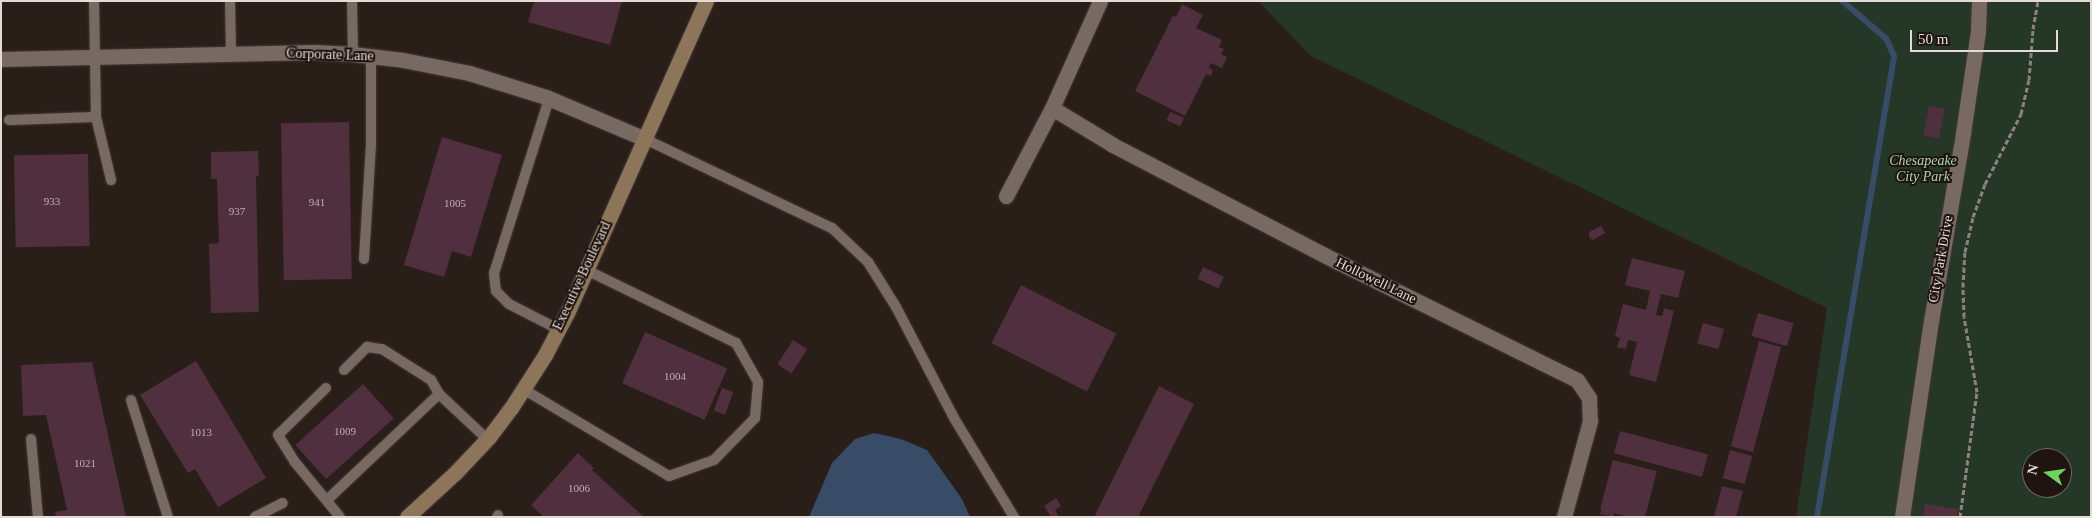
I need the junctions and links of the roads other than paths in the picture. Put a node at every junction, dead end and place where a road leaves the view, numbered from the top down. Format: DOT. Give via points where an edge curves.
graph roads {
  1 [pos="94,1"];
  2 [pos="230,1"];
  3 [pos="352,1"];
  4 [pos="706,1"];
  5 [pos="1100,1"];
  6 [pos="1979,1"];
  7 [pos="231,54"];
  8 [pos="353,54"];
  9 [pos="371,56"];
  10 [pos="96,57"];
  11 [pos="1,59"];
  12 [pos="549,99"];
  13 [pos="1052,108"];
  14 [pos="96,117"];
  15 [pos="9,120"];
  16 [pos="645,139"];
  17 [pos="111,180"];
  18 [pos="1006,196"];
  19 [pos="364,258"];
  20 [pos="586,270"];
  21 [pos="558,329"];
  22 [pos="344,370"];
  23 [pos="326,388"];
  24 [pos="523,389"];
  25 [pos="439,394"];
  26 [pos="131,400"];
  27 [pos="487,438"];
  28 [pos="31,439"];
  29 [pos="327,500"];
  30 [pos="283,503"];
  31 [pos="415,514"];
  32 [pos="38,517"];
  33 [pos="168,517"];
  34 [pos="256,517"];
  35 [pos="340,517"];
  36 [pos="1014,517"];
  37 [pos="1564,517"];
  38 [pos="1902,517"];
  1 -- 10 [label="lane"];
  2 -- 7 [label="lane"];
  3 -- 8 [label="lane"];
  4 -- 16 [label="street, Executive Boulevard"];
  5 -- 13 [label="street"];
  6 -- 38 [label="street, City Park Drive" via="1978,31 1963,132"];
  7 -- 8 [label="street, Corporate Lane"];
  7 -- 10 [label="street, Corporate Lane"];
  8 -- 9 [label="street, Corporate Lane"];
  9 -- 12 [label="street, Corporate Lane" via="469,73"];
  9 -- 19 [label="lane" via="371,145"];
  10 -- 11 [label="street, Corporate Lane"];
  10 -- 14 [label="lane"];
  12 -- 16 [label="street, Corporate Lane"];
  12 -- 21 [label="lane" via="494,273 496,291 509,304"];
  13 -- 18 [label="street"];
  13 -- 37 [label="street, Hollowell Lane" via="1113,145 1329,258 1577,380 1589,398 1590,421"];
  14 -- 15 [label="lane"];
  14 -- 17 [label="lane"];
  16 -- 20 [label="street, Executive Boulevard"];
  16 -- 36 [label="lane" via="832,228 868,262 954,418"];
  20 -- 21 [label="street, Executive Boulevard"];
  20 -- 24 [label="lane" via="736,343 758,382 755,418 714,460 669,476"];
  21 -- 24 [label="street, Executive Boulevard"];
  22 -- 25 [label="lane" via="368,347 382,349 431,380"];
  23 -- 29 [label="lane" via="278,435 294,461"];
  24 -- 27 [label="street, Executive Boulevard"];
  25 -- 27 [label="lane"];
  25 -- 29 [label="lane"];
  26 -- 33 [label="lane"];
  27 -- 31 [label="street, Executive Boulevard"];
  28 -- 32 [label="lane"];
  29 -- 35 [label="lane"];
  30 -- 34 [label="lane"];
}
